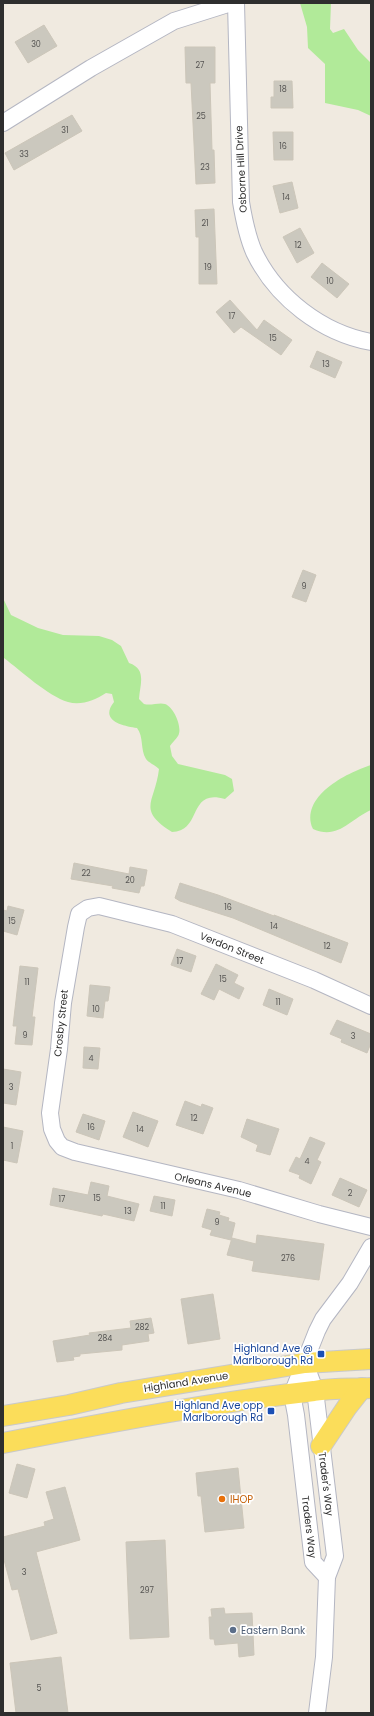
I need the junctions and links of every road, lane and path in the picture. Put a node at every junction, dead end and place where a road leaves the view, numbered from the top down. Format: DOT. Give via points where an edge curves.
graph roads {
  1 [pos="231,3"];
  2 [pos="236,3"];
  3 [pos="3,123"];
  4 [pos="371,342"];
  5 [pos="88,908"];
  6 [pos="371,1006"];
  7 [pos="57,1141"];
  8 [pos="371,1227"];
  9 [pos="371,1247"];
  10 [pos="371,1359"];
  11 [pos="305,1363"];
  12 [pos="366,1388"];
  13 [pos="315,1390"];
  14 [pos="292,1394"];
  15 [pos="3,1416"];
  16 [pos="3,1443"];
  17 [pos="321,1446"];
  18 [pos="327,1577"];
  19 [pos="317,1713"];
  1 -- 3 [label="street" via="174,21 91,68"];
  2 -- 4 [label="street, Osborne Hill Drive" via="241,202 254,252 268,276 302,312 335,331"];
  5 -- 6 [label="street, Verdon Street" via="99,906 172,924 314,980"];
  5 -- 7 [label="street, Crosby Street" via="79,914 62,1003 59,1049 50,1113"];
  7 -- 8 [label="street, Orleans Avenue" via="62,1147 76,1152 239,1190"];
  9 -- 11 [label="street" via="323,1319"];
  10 -- 11 [label="main road, Highland Avenue"];
  11 -- 13 [label="street, Trader's Way"];
  11 -- 14 [label="street"];
  11 -- 15 [label="main road, Highland Avenue" via="121,1393"];
  12 -- 13 [label="main road"];
  12 -- 17 [label="main road" via="347,1407"];
  13 -- 14 [label="main road"];
  13 -- 17 [label="street, Trader's Way"];
  14 -- 16 [label="main road" via="198,1407"];
  14 -- 18 [label="street, Traders Way" via="313,1562"];
  17 -- 18 [label="street, Trader's Way" via="335,1556"];
  18 -- 19 [label="street" via="324,1657"];
}
